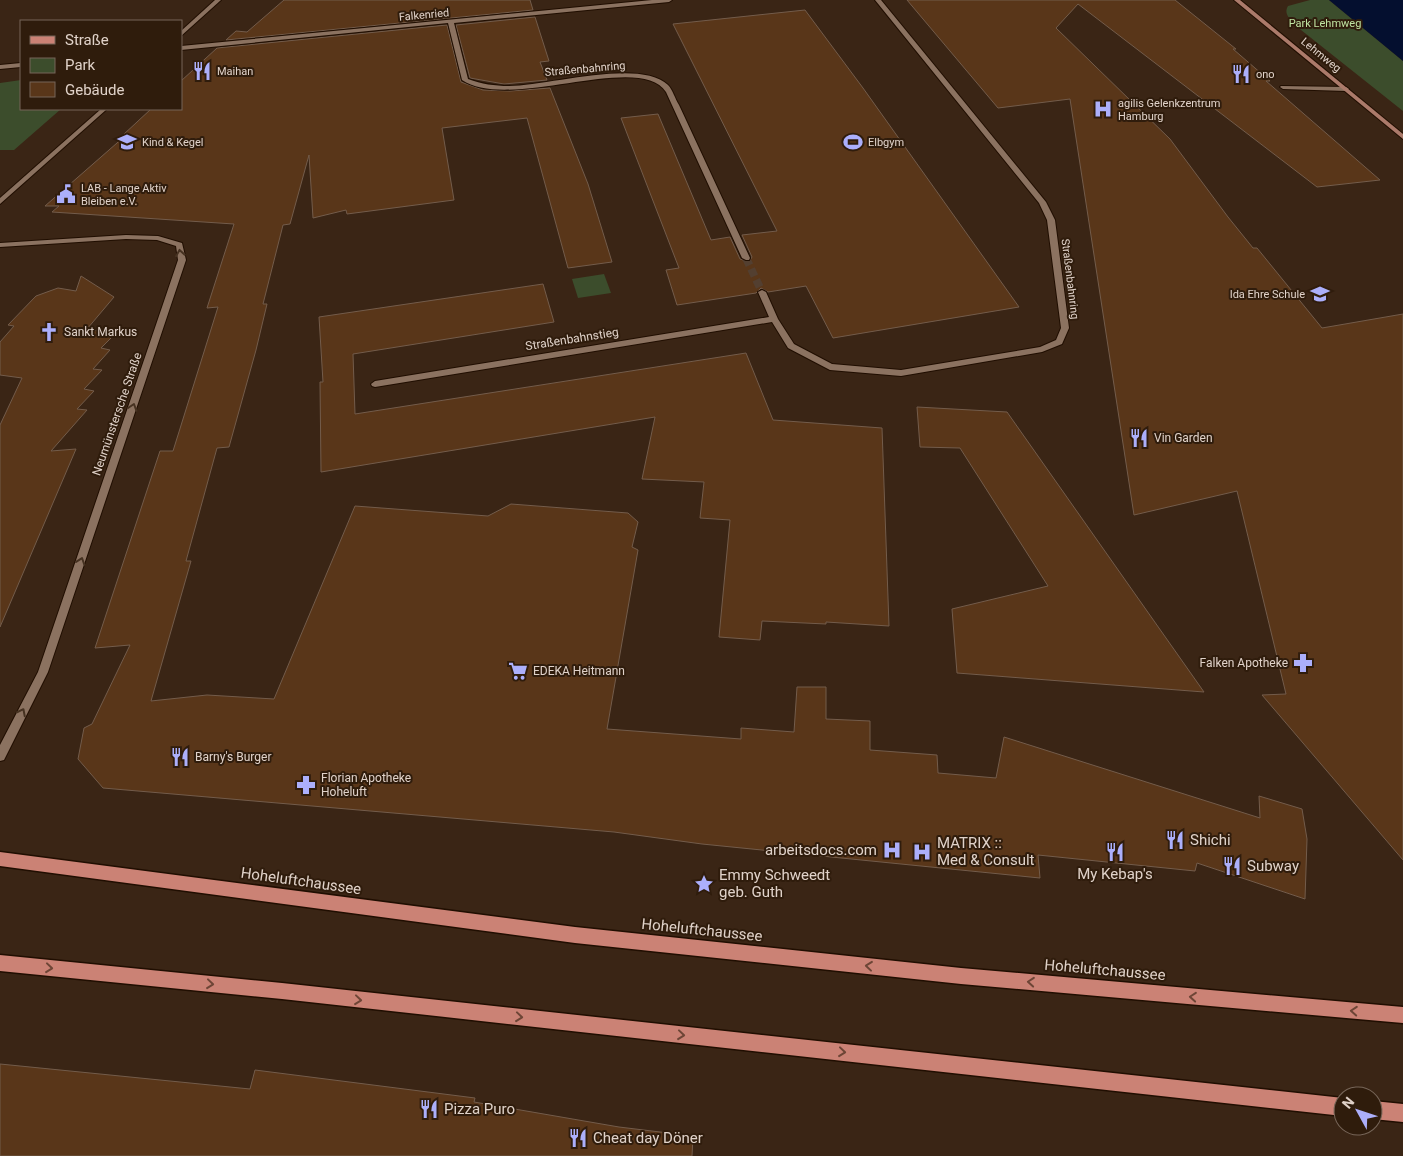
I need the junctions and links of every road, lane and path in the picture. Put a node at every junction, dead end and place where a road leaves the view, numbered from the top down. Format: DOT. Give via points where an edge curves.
graph roads {
  1 [pos="218,0"];
  2 [pos="669,0"];
  3 [pos="878,0"];
  4 [pos="1237,0"];
  5 [pos="451,23"];
  6 [pos="182,33"];
  7 [pos="182,48"];
  8 [pos="20,65"];
  9 [pos="0,67"];
  10 [pos="1283,87"];
  11 [pos="1346,89"];
  12 [pos="103,110"];
  13 [pos="1403,137"];
  14 [pos="0,202"];
  15 [pos="0,245"];
  16 [pos="746,258"];
  17 [pos="762,292"];
  18 [pos="774,319"];
  19 [pos="375,384"];
  20 [pos="0,756"];
  21 [pos="0,859"];
  22 [pos="0,963"];
  23 [pos="1403,1015"];
  24 [pos="1333,1106"];
  25 [pos="1383,1111"];
  26 [pos="1403,1113"];
  1 -- 6 [label="street"];
  2 -- 5 [label="street, Falkenried"];
  3 -- 18 [label="street, Straßenbahnring" via="1042,202 1051,220 1065,328 1059,342 1042,349 901,373 830,367 791,346"];
  4 -- 11 [label="street, Lehmweg"];
  5 -- 7 [label="street, Falkenried"];
  5 -- 16 [label="street, Straßenbahnring" via="465,80 473,86 506,88 621,75 645,77 665,85"];
  8 -- 9 [label="street"];
  10 -- 11 [label="street, Lehmweg"];
  11 -- 13 [label="street, Lehmweg"];
  12 -- 14 [label="street"];
  20 -- 15 [label="street, Neumünstersche Straße, one-way" via="43,672 182,260 179,244 158,238"];
  17 -- 18 [label="street, Straßenbahnring"];
  18 -- 19 [label="street, Straßenbahnstieg"];
  23 -- 21 [label="main road, Hoheluftchaussee, one-way" via="960,976 584,936"];
  22 -- 24 [label="main road, one-way"];
  25 -- 26 [label="main road"];
}
